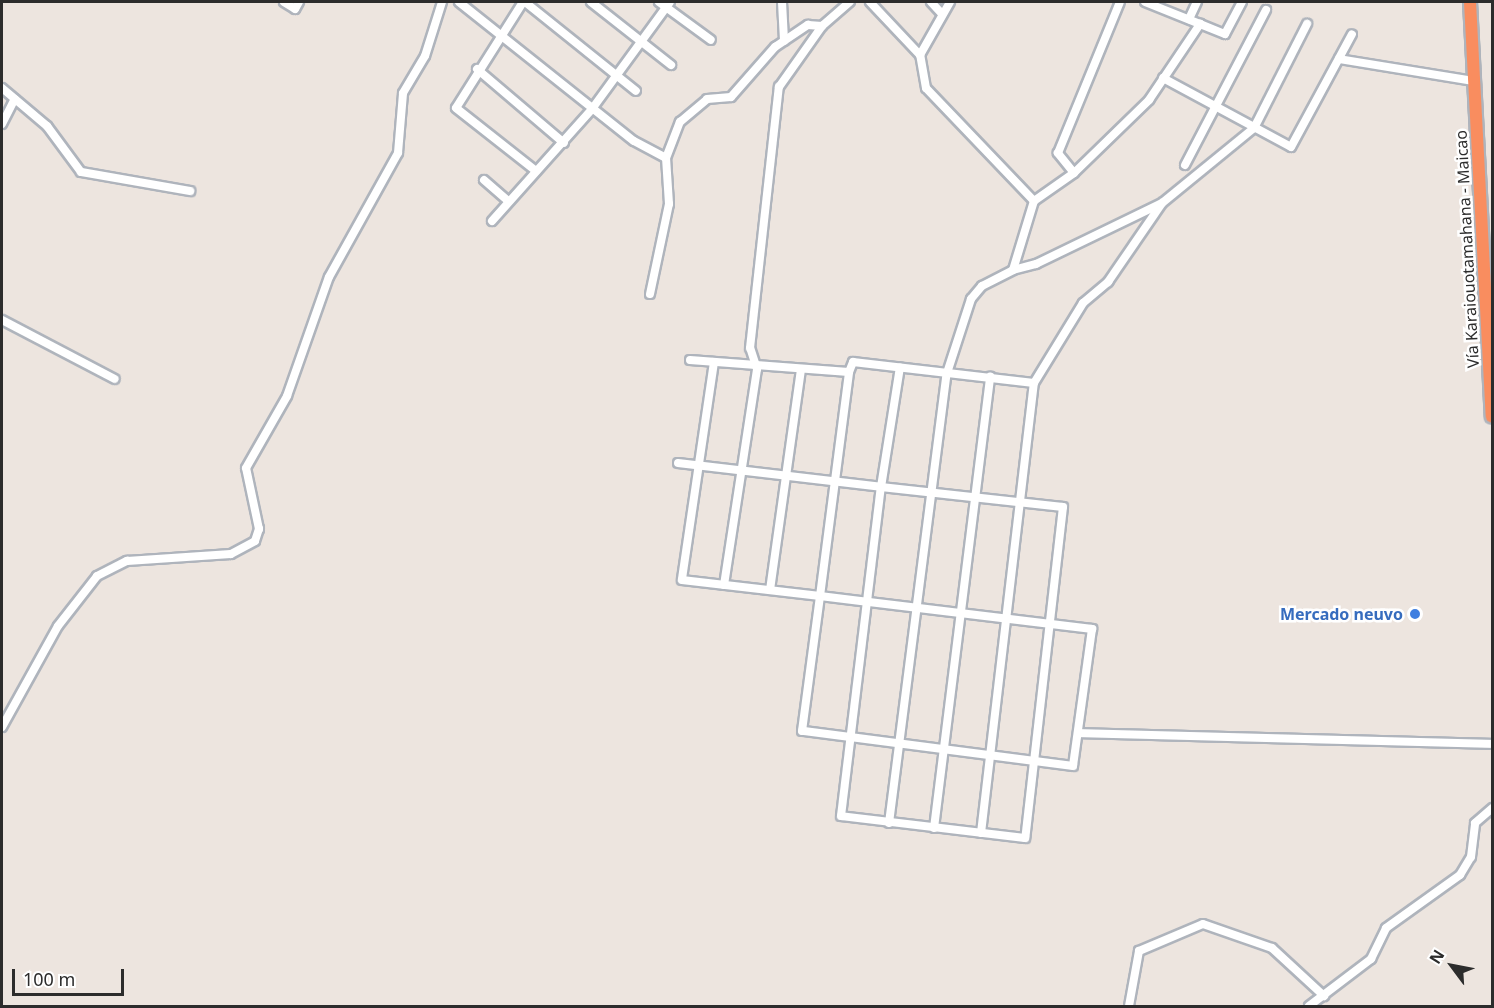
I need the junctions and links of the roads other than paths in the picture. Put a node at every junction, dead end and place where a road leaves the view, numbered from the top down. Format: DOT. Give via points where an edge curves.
graph roads {
  1 [pos="284,2"];
  2 [pos="299,2"];
  3 [pos="442,2"];
  4 [pos="459,2"];
  5 [pos="524,2"];
  6 [pos="591,2"];
  7 [pos="782,2"];
  8 [pos="850,2"];
  9 [pos="870,2"];
  10 [pos="931,2"];
  11 [pos="950,2"];
  12 [pos="1120,2"];
  13 [pos="1147,2"];
  14 [pos="1197,2"];
  15 [pos="1242,2"];
  16 [pos="1470,2"];
  17 [pos="665,3"];
  18 [pos="1266,10"];
  19 [pos="942,14"];
  20 [pos="1189,19"];
  21 [pos="1200,24"];
  22 [pos="1307,24"];
  23 [pos="822,26"];
  24 [pos="502,32"];
  25 [pos="1352,34"];
  26 [pos="711,40"];
  27 [pos="784,41"];
  28 [pos="642,44"];
  29 [pos="920,55"];
  30 [pos="1339,58"];
  31 [pos="671,65"];
  32 [pos="477,69"];
  33 [pos="617,77"];
  34 [pos="1163,78"];
  35 [pos="1474,81"];
  36 [pos="2,88"];
  37 [pos="636,91"];
  38 [pos="15,99"];
  39 [pos="1216,108"];
  40 [pos="592,109"];
  41 [pos="2,124"];
  42 [pos="1254,128"];
  43 [pos="564,143"];
  44 [pos="666,158"];
  45 [pos="1185,165"];
  46 [pos="536,171"];
  47 [pos="1074,173"];
  48 [pos="484,180"];
  49 [pos="190,191"];
  50 [pos="508,201"];
  51 [pos="1034,201"];
  52 [pos="1162,204"];
  53 [pos="492,221"];
  54 [pos="1013,270"];
  55 [pos="650,294"];
  56 [pos="2,320"];
  57 [pos="690,360"];
  58 [pos="714,362"];
  59 [pos="900,367"];
  60 [pos="757,369"];
  61 [pos="801,370"];
  62 [pos="849,372"];
  63 [pos="947,373"];
  64 [pos="990,376"];
  65 [pos="115,379"];
  66 [pos="1034,383"];
  67 [pos="1492,416"];
  68 [pos="678,463"];
  69 [pos="698,465"];
  70 [pos="741,470"];
  71 [pos="786,475"];
  72 [pos="835,481"];
  73 [pos="881,487"];
  74 [pos="931,492"];
  75 [pos="975,497"];
  76 [pos="1020,502"];
  77 [pos="724,585"];
  78 [pos="770,590"];
  79 [pos="820,596"];
  80 [pos="869,602"];
  81 [pos="917,608"];
  82 [pos="961,613"];
  83 [pos="1006,619"];
  84 [pos="1050,624"];
  85 [pos="2,727"];
  86 [pos="1079,732"];
  87 [pos="851,738"];
  88 [pos="899,744"];
  89 [pos="1492,744"];
  90 [pos="944,750"];
  91 [pos="990,756"];
  92 [pos="1034,761"];
  93 [pos="1492,808"];
  94 [pos="889,823"];
  95 [pos="934,828"];
  96 [pos="981,833"];
  97 [pos="1324,996"];
  98 [pos="1129,1006"];
  99 [pos="1309,1006"];
  1 -- 2 [label="street" via="295,9"];
  3 -- 85 [label="street" via="425,56 403,93 398,153 329,278 287,396 246,468 259,529 255,541 231,554 190,553 120,562 97,576 58,626"];
  4 -- 24 [label="street"];
  5 -- 24 [label="street"];
  5 -- 33 [label="street"];
  6 -- 28 [label="street"];
  7 -- 27 [label="street"];
  8 -- 23 [label="street"];
  9 -- 29 [label="street"];
  10 -- 19 [label="street"];
  11 -- 19 [label="street"];
  12 -- 47 [label="street" via="1058,153"];
  13 -- 20 [label="street"];
  14 -- 20 [label="street"];
  15 -- 21 [label="street" via="1225,34"];
  16 -- 35 [label="highway, Vía Karaiouotamahana - Maicao"];
  17 -- 26 [label="street"];
  17 -- 28 [label="street"];
  18 -- 39 [label="street"];
  19 -- 29 [label="street"];
  20 -- 21 [label="street"];
  21 -- 34 [label="street"];
  22 -- 42 [label="street"];
  23 -- 27 [label="street" via="808,25"];
  23 -- 60 [label="street" via="779,87 750,348"];
  24 -- 32 [label="street"];
  24 -- 40 [label="street"];
  25 -- 30 [label="street"];
  27 -- 44 [label="street" via="731,97 694,106 680,122"];
  28 -- 31 [label="street"];
  28 -- 33 [label="street"];
  29 -- 51 [label="street" via="920,74 926,88"];
  30 -- 35 [label="street"];
  30 -- 42 [label="street" via="1291,147"];
  32 -- 43 [label="street"];
  32 -- 46 [label="street" via="456,108"];
  33 -- 37 [label="street"];
  33 -- 40 [label="street"];
  34 -- 39 [label="street"];
  34 -- 47 [label="street"];
  35 -- 67 [label="highway, Vía Karaiouotamahana - Maicao"];
  36 -- 38 [label="street"];
  38 -- 41 [label="street"];
  38 -- 49 [label="street" via="47,126 81,171"];
  39 -- 42 [label="street"];
  39 -- 45 [label="street"];
  40 -- 43 [label="street"];
  40 -- 44 [label="street"];
  42 -- 52 [label="street"];
  43 -- 46 [label="street"];
  44 -- 55 [label="street" via="669,204"];
  46 -- 50 [label="street"];
  47 -- 51 [label="street"];
  48 -- 50 [label="street"];
  50 -- 53 [label="street"];
  51 -- 54 [label="street"];
  52 -- 54 [label="street" via="1036,264"];
  52 -- 66 [label="street" via="1108,282 1083,303"];
  54 -- 63 [label="street" via="982,286 971,299"];
  56 -- 65 [label="street"];
  57 -- 58 [label="street"];
  58 -- 60 [label="street"];
  58 -- 69 [label="street"];
  59 -- 62 [label="street" via="853,362"];
  59 -- 63 [label="street"];
  59 -- 73 [label="street"];
  60 -- 61 [label="street"];
  60 -- 70 [label="street"];
  61 -- 62 [label="street"];
  61 -- 71 [label="street"];
  62 -- 72 [label="street"];
  63 -- 64 [label="street"];
  63 -- 74 [label="street"];
  64 -- 66 [label="street"];
  64 -- 75 [label="street"];
  66 -- 76 [label="street"];
  68 -- 69 [label="street"];
  69 -- 70 [label="street"];
  69 -- 77 [label="street" via="682,580"];
  70 -- 71 [label="street"];
  70 -- 77 [label="street"];
  71 -- 72 [label="street"];
  71 -- 78 [label="street"];
  72 -- 73 [label="street"];
  72 -- 79 [label="street"];
  73 -- 74 [label="street"];
  73 -- 80 [label="street"];
  74 -- 75 [label="street"];
  74 -- 81 [label="street"];
  75 -- 76 [label="street"];
  75 -- 82 [label="street"];
  76 -- 83 [label="street"];
  76 -- 84 [label="street" via="1063,507"];
  77 -- 78 [label="street"];
  78 -- 79 [label="street"];
  79 -- 80 [label="street"];
  79 -- 87 [label="street" via="802,731"];
  80 -- 81 [label="street"];
  80 -- 87 [label="street"];
  81 -- 82 [label="street"];
  81 -- 88 [label="street"];
  82 -- 83 [label="street"];
  82 -- 90 [label="street"];
  83 -- 84 [label="street"];
  83 -- 91 [label="street"];
  84 -- 86 [label="street" via="1092,629"];
  84 -- 92 [label="street"];
  86 -- 89 [label="street"];
  86 -- 92 [label="street" via="1073,766"];
  87 -- 88 [label="street"];
  87 -- 94 [label="street" via="841,816"];
  88 -- 90 [label="street"];
  88 -- 94 [label="street"];
  90 -- 91 [label="street"];
  90 -- 95 [label="street"];
  91 -- 92 [label="street"];
  91 -- 96 [label="street"];
  92 -- 96 [label="street" via="1025,838"];
  93 -- 97 [label="street" via="1475,823 1471,857 1460,874 1386,928 1371,959"];
  94 -- 95 [label="street"];
  95 -- 96 [label="street"];
  97 -- 98 [label="street" via="1272,948 1203,924 1138,951"];
  97 -- 99 [label="street"];
}
